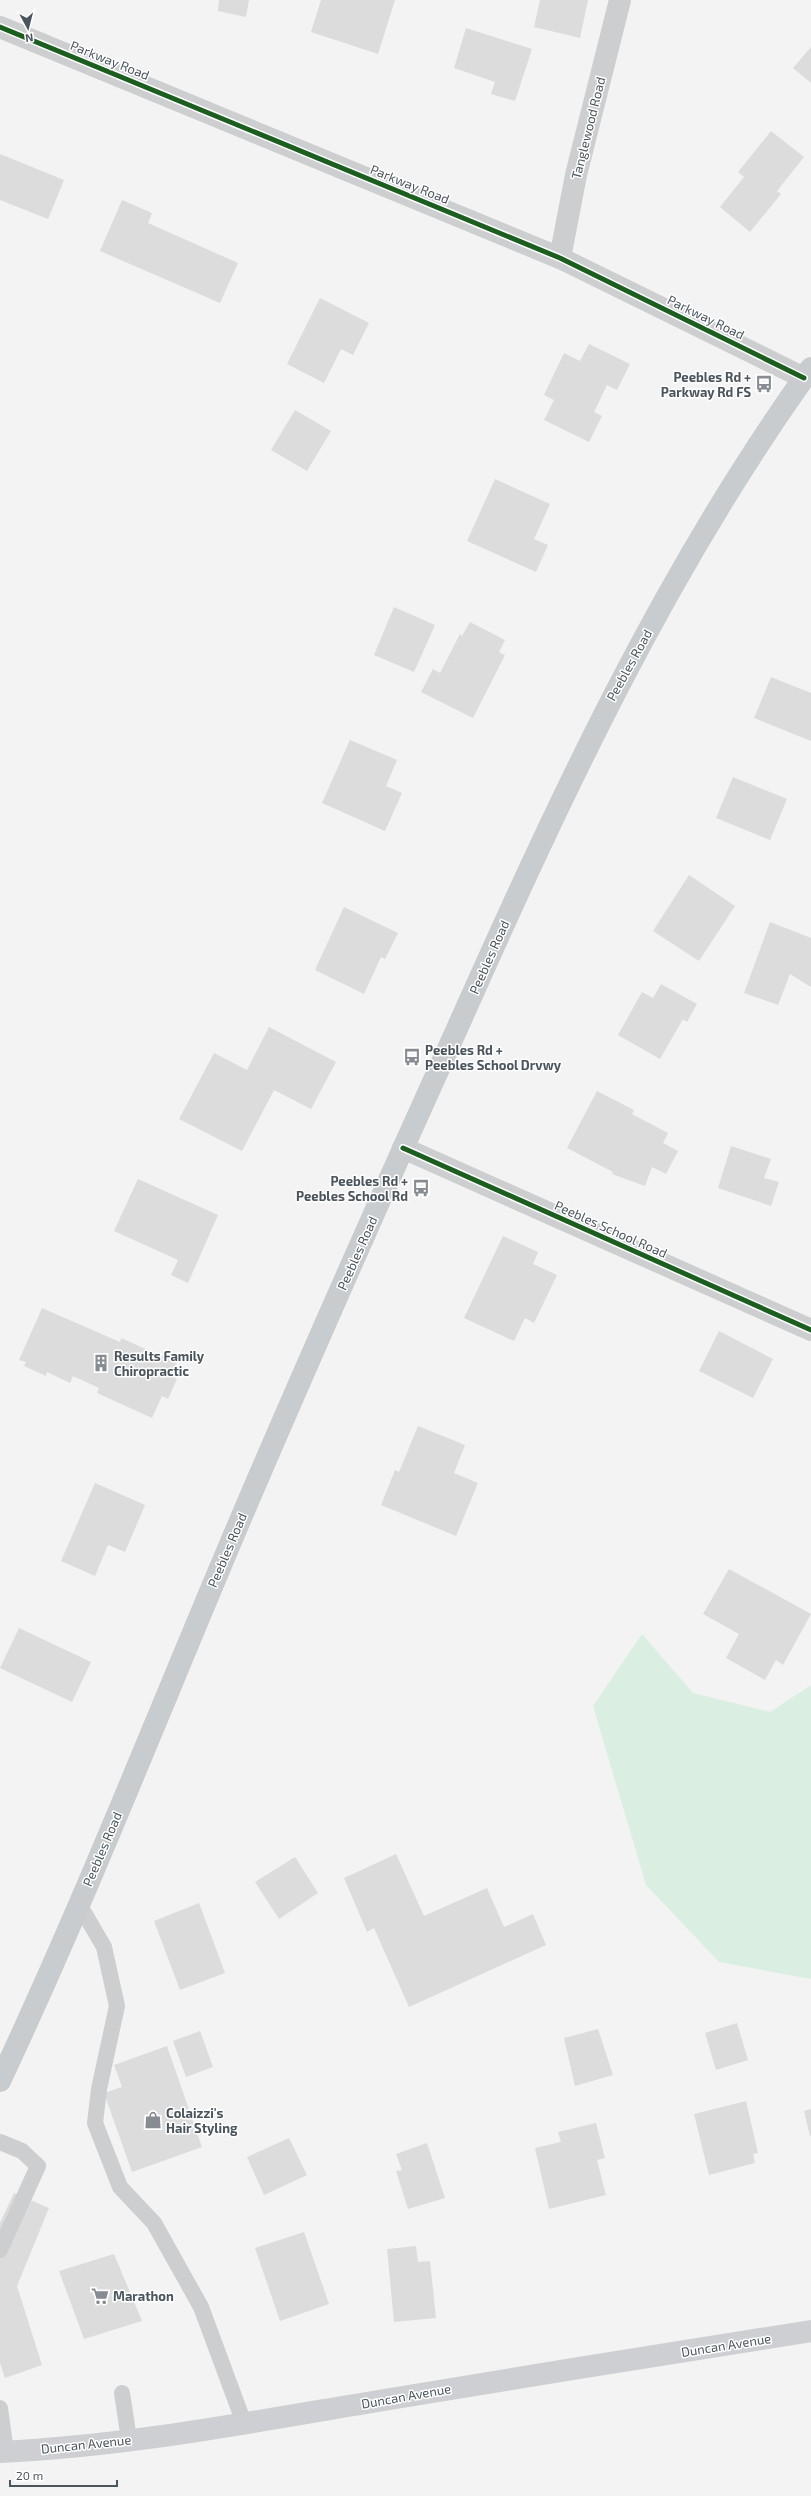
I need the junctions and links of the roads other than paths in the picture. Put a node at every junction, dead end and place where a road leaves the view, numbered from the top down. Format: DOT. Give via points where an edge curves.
graph roads {
  1 [pos="620,0"];
  2 [pos="0,27"];
  3 [pos="560,258"];
  4 [pos="807,373"];
  5 [pos="403,1148"];
  6 [pos="811,1330"];
  7 [pos="79,1904"];
  8 [pos="0,2081"];
  9 [pos="0,2142"];
  10 [pos="0,2250"];
  11 [pos="811,2331"];
  12 [pos="122,2393"];
  13 [pos="0,2408"];
  14 [pos="244,2423"];
  15 [pos="129,2439"];
  16 [pos="3,2452"];
  1 -- 3 [label="street, Tanglewood Road" via="576,175"];
  2 -- 3 [label="street, Parkway Road"];
  3 -- 4 [label="street, Parkway Road"];
  4 -- 5 [label="main road, Peebles Road" via="730,487 603,713 531,864"];
  5 -- 6 [label="street, Peebles School Road"];
  5 -- 7 [label="main road, Peebles Road" via="244,1511"];
  7 -- 8 [label="main road, Peebles Road"];
  7 -- 14 [label="lane" via="104,1947 117,2006 99,2089 95,2123 120,2187 154,2223 201,2307"];
  9 -- 10 [label="lane" via="22,2151 38,2166"];
  11 -- 14 [label="main road, Duncan Avenue"];
  12 -- 15 [label="lane"];
  13 -- 16 [label="lane"];
  14 -- 15 [label="main road, Duncan Avenue"];
  15 -- 16 [label="main road, Duncan Avenue"];
}
